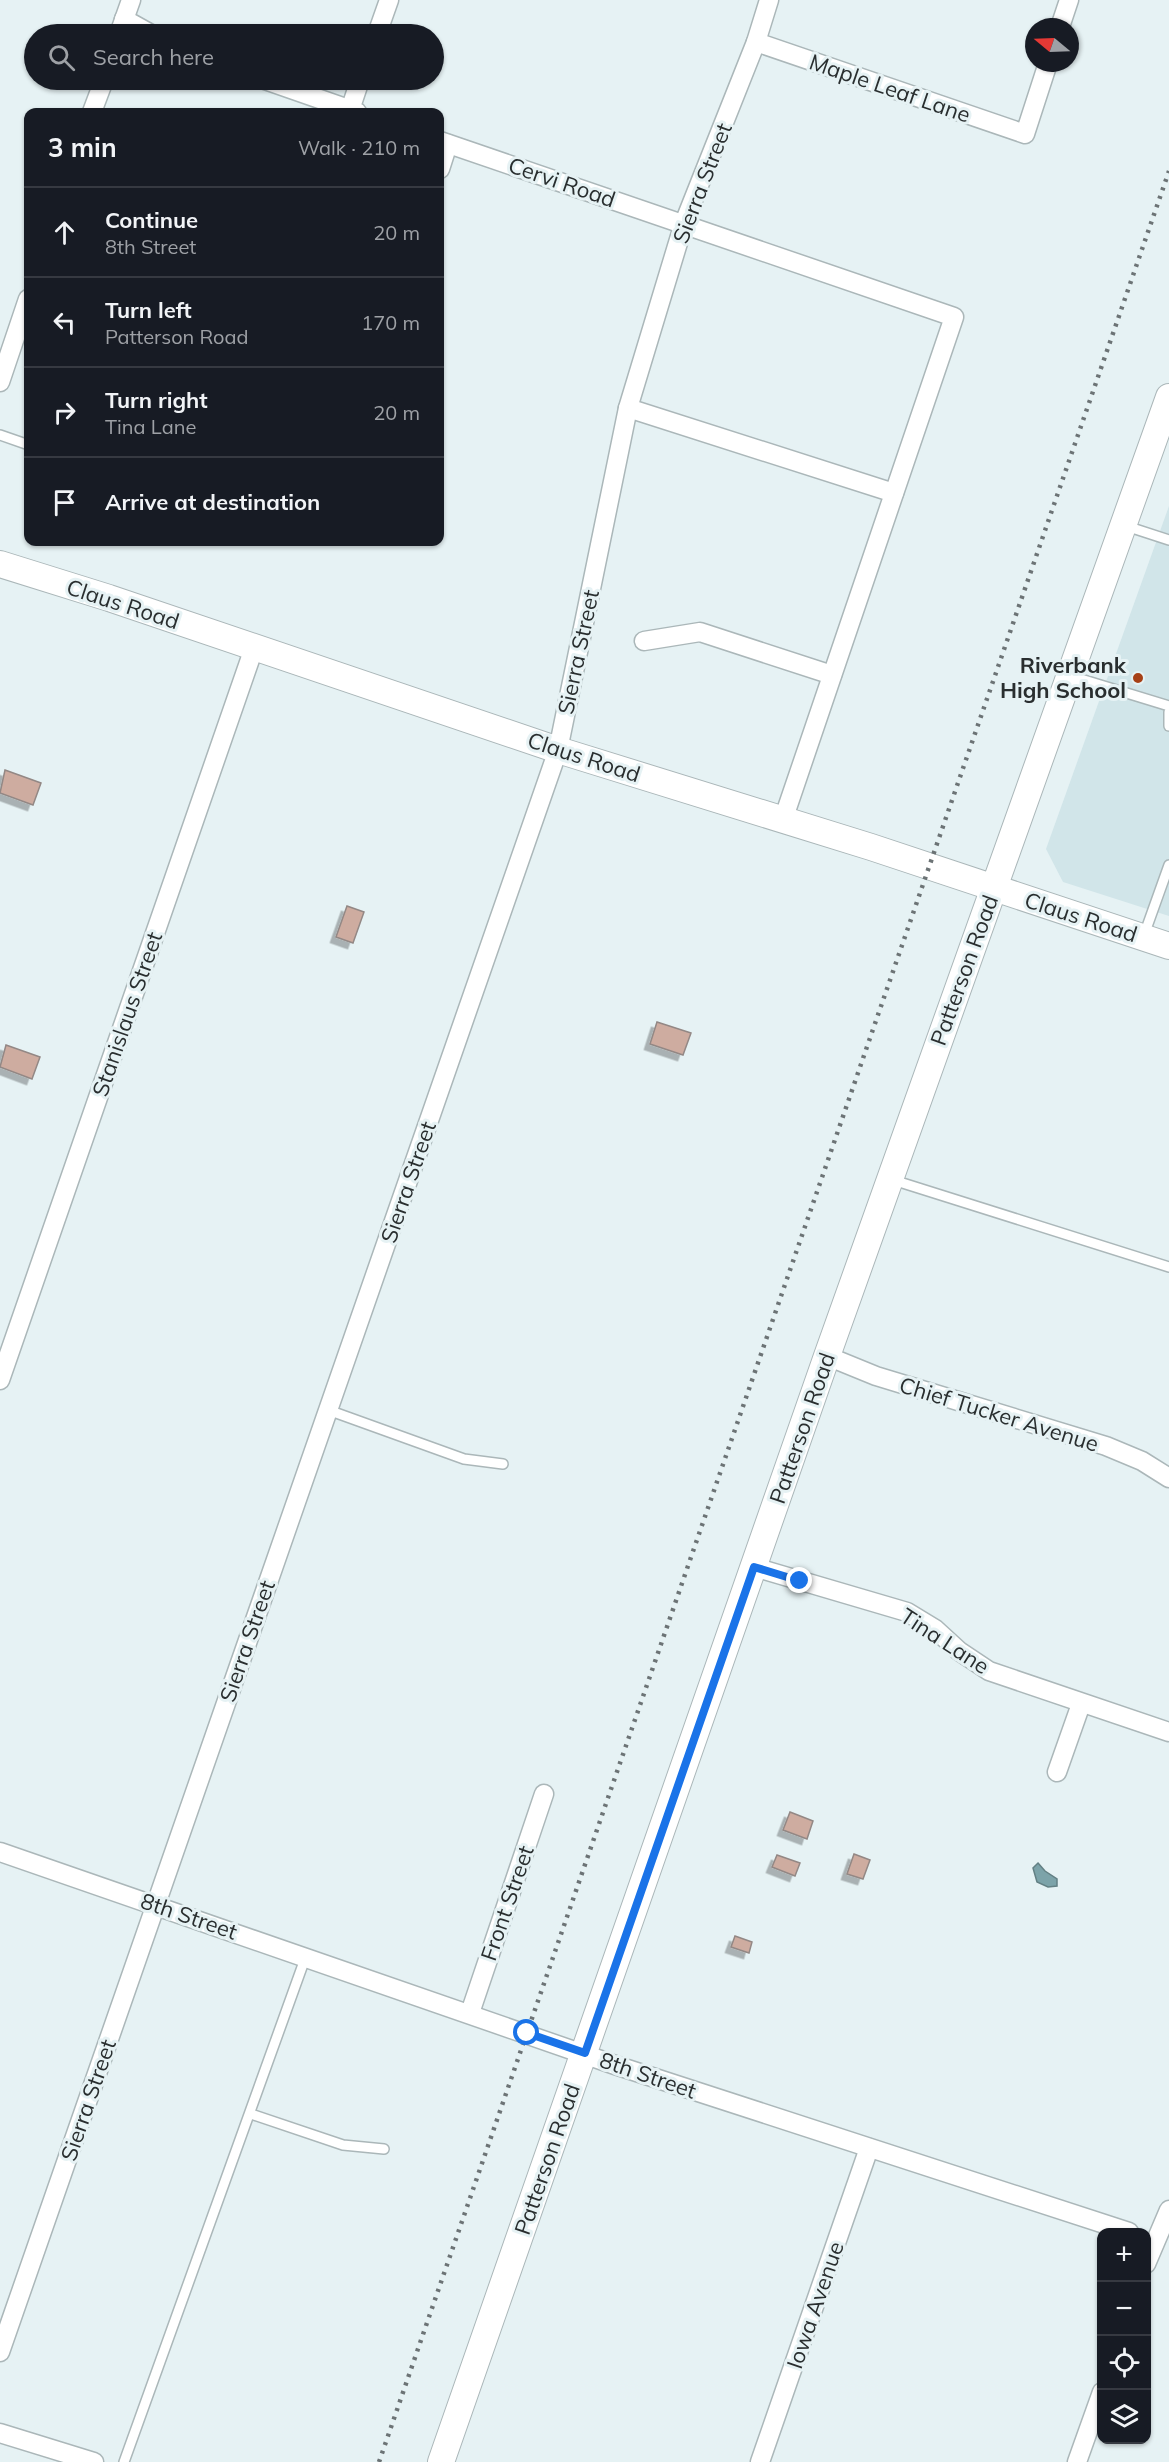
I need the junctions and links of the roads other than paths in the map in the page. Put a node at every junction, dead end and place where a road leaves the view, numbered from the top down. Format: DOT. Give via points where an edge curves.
graph roads {
  1 [pos="131,0"];
  2 [pos="389,0"];
  3 [pos="769,0"];
  4 [pos="1069,0"];
  5 [pos="1063,18"];
  6 [pos="123,24"];
  7 [pos="381,24"];
  8 [pos="756,42"];
  9 [pos="1045,72"];
  10 [pos="100,90"];
  11 [pos="293,90"];
  12 [pos="358,90"];
  13 [pos="94,108"];
  14 [pos="344,108"];
  15 [pos="354,108"];
  16 [pos="444,143"];
  17 [pos="684,223"];
  18 [pos="24,310"];
  19 [pos="0,382"];
  20 [pos="1169,397"];
  21 [pos="628,408"];
  22 [pos="0,435"];
  23 [pos="24,443"];
  24 [pos="894,493"];
  25 [pos="1124,525"];
  26 [pos="1169,540"];
  27 [pos="0,564"];
  28 [pos="644,641"];
  29 [pos="254,648"];
  30 [pos="832,675"];
  31 [pos="1070,676"];
  32 [pos="1169,706"];
  33 [pos="1169,712"];
  34 [pos="1169,726"];
  35 [pos="558,750"];
  36 [pos="783,820"];
  37 [pos="1169,865"];
  38 [pos="1167,877"];
  39 [pos="994,888"];
  40 [pos="1143,937"];
  41 [pos="1169,946"];
  42 [pos="891,1179"];
  43 [pos="1169,1266"];
  44 [pos="827,1356"];
  45 [pos="0,1380"];
  46 [pos="328,1410"];
  47 [pos="503,1464"];
  48 [pos="1169,1478"];
  49 [pos="754,1567"];
  50 [pos="1081,1704"];
  51 [pos="1169,1732"];
  52 [pos="1057,1772"];
  53 [pos="544,1794"];
  54 [pos="1,1857"];
  55 [pos="156,1904"];
  56 [pos="306,1956"];
  57 [pos="470,2013"];
  58 [pos="585,2053"];
  59 [pos="251,2114"];
  60 [pos="869,2148"];
  61 [pos="384,2149"];
  62 [pos="1169,2211"];
  63 [pos="1117,2228"];
  64 [pos="1157,2242"];
  65 [pos="0,2352"];
  66 [pos="1097,2404"];
  67 [pos="0,2433"];
  68 [pos="94,2462"];
  69 [pos="124,2462"];
  70 [pos="441,2462"];
  71 [pos="760,2462"];
  72 [pos="1077,2462"];
  1 -- 6 [label="street"];
  2 -- 7 [label="street"];
  3 -- 8 [label="street, Sierra Street"];
  4 -- 5 [label="street"];
  8 -- 9 [label="street, Maple Leaf Lane" via="1025,134"];
  8 -- 17 [label="street, Sierra Street"];
  10 -- 13 [label="street"];
  11 -- 14 [label="street"];
  12 -- 15 [label="street"];
  16 -- 17 [label="street, Cervi Road"];
  17 -- 21 [label="street, Sierra Street"];
  17 -- 24 [label="street, Cervi Road" via="954,317"];
  18 -- 19 [label="street"];
  20 -- 25 [label="main road, Patterson Road"];
  21 -- 24 [label="street"];
  21 -- 35 [label="street, Sierra Street"];
  22 -- 23 [label="lane"];
  24 -- 30 [label="street"];
  25 -- 26 [label="lane"];
  25 -- 31 [label="main road, Patterson Road"];
  27 -- 29 [label="main road, Claus Road"];
  28 -- 30 [label="street" via="700,632"];
  29 -- 35 [label="main road, Claus Road"];
  29 -- 45 [label="street, Stanislaus Street"];
  30 -- 36 [label="street"];
  31 -- 32 [label="lane"];
  31 -- 39 [label="main road, Patterson Road"];
  33 -- 34 [label="lane"];
  35 -- 36 [label="main road, Claus Road"];
  35 -- 46 [label="street, Sierra Street"];
  36 -- 39 [label="main road, Claus Road"];
  37 -- 38 [label="lane"];
  38 -- 40 [label="lane"];
  39 -- 40 [label="main road, Claus Road"];
  39 -- 42 [label="main road, Patterson Road"];
  40 -- 41 [label="main road, Claus Road"];
  42 -- 43 [label="lane"];
  42 -- 44 [label="main road, Patterson Road"];
  44 -- 48 [label="street, Chief Tucker Avenue" via="876,1376 1106,1446"];
  44 -- 49 [label="main road, Patterson Road"];
  46 -- 47 [label="lane" via="464,1458"];
  46 -- 55 [label="street, Sierra Street"];
  49 -- 50 [label="street, Tina Lane" via="907,1612 989,1671"];
  49 -- 58 [label="main road, Patterson Road"];
  50 -- 51 [label="street, Tina Lane"];
  50 -- 52 [label="street"];
  53 -- 57 [label="street, Front Street"];
  54 -- 55 [label="street, 8th Street"];
  55 -- 56 [label="street, 8th Street"];
  55 -- 65 [label="street, Sierra Street"];
  56 -- 57 [label="street, 8th Street"];
  56 -- 59 [label="lane"];
  57 -- 58 [label="street, 8th Street"];
  58 -- 60 [label="street, 8th Street"];
  58 -- 70 [label="main road, Patterson Road"];
  59 -- 61 [label="lane" via="343,2145"];
  59 -- 69 [label="lane"];
  60 -- 63 [label="street, 8th Street"];
  60 -- 71 [label="street, Iowa Avenue"];
  62 -- 64 [label="street"];
  66 -- 72 [label="street"];
  67 -- 68 [label="street"];
}
